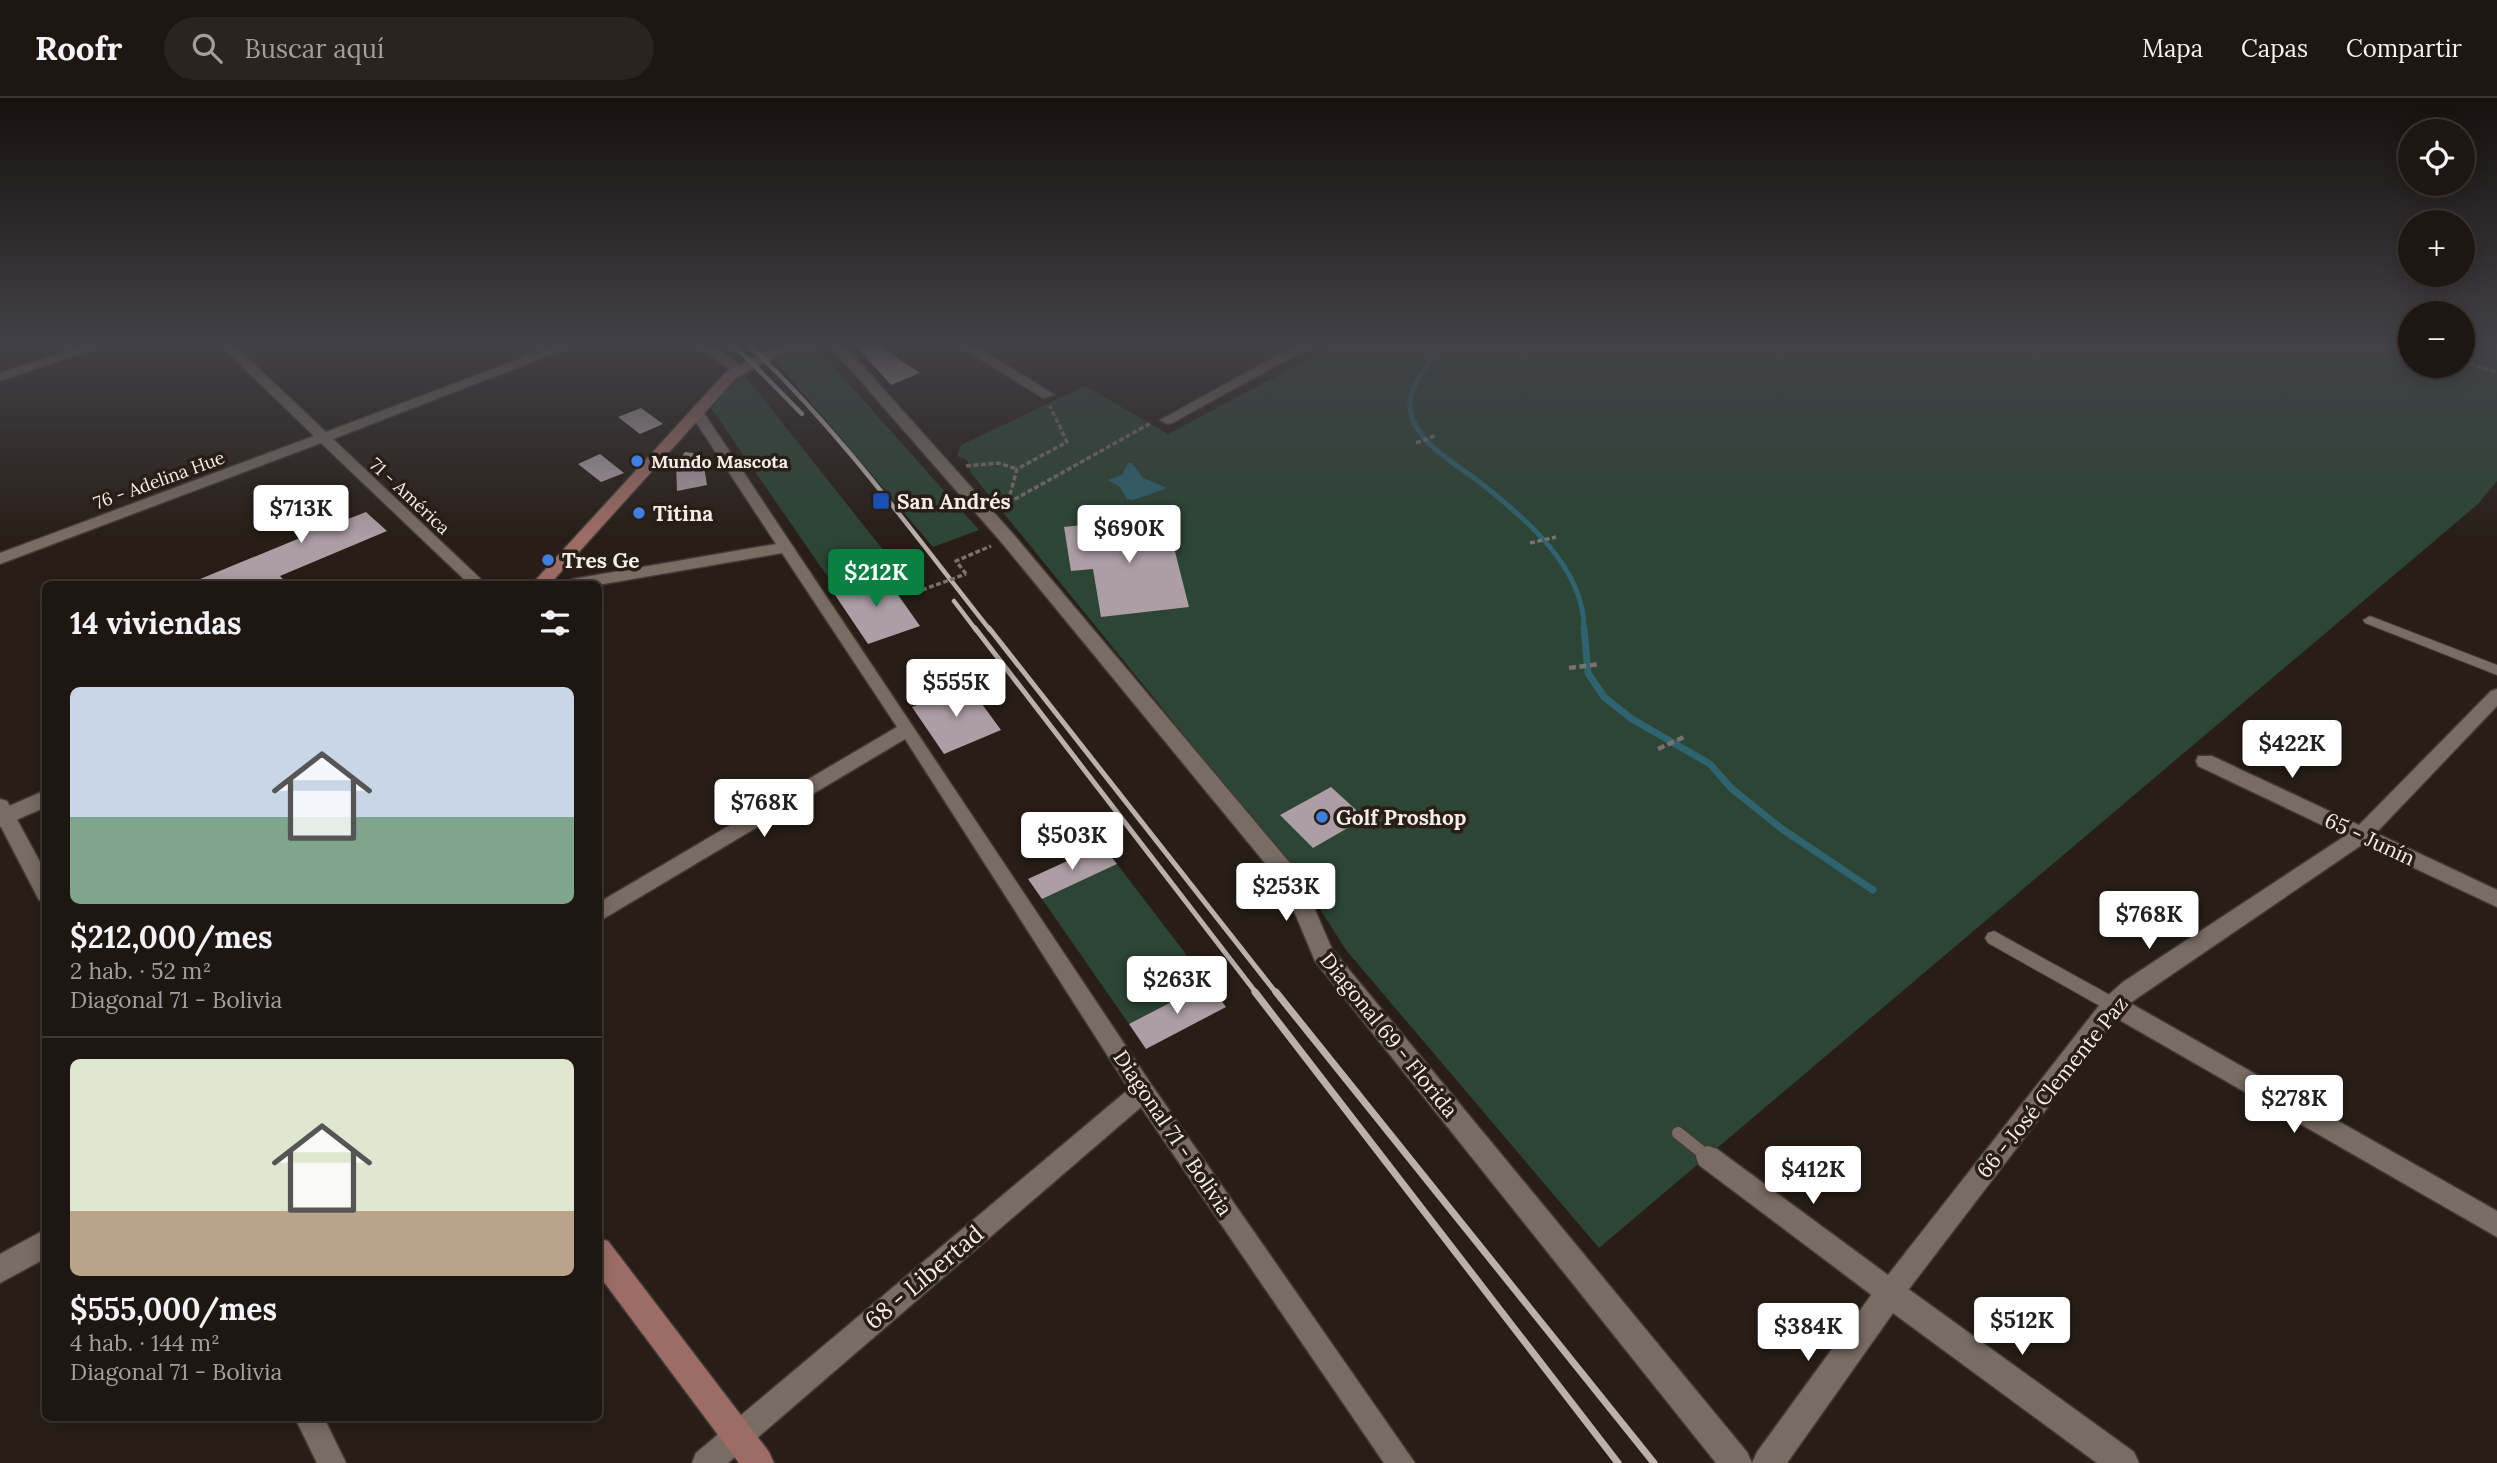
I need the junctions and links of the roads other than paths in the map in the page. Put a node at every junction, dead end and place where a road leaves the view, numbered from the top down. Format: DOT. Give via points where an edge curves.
graph roads {
  1 [pos="291,410"];
  2 [pos="401,410"];
  3 [pos="700,410"];
  4 [pos="893,410"];
  5 [pos="1186,410"];
  6 [pos="697,413"];
  7 [pos="1167,420"];
  8 [pos="322,440"];
  9 [pos="787,547"];
  10 [pos="0,559"];
  11 [pos="475,581"];
  12 [pos="544,581"];
  13 [pos="590,581"];
  14 [pos="2370,620"];
  15 [pos="2497,670"];
  16 [pos="2497,695"];
  17 [pos="908,729"];
  18 [pos="2204,761"];
  19 [pos="42,799"];
  20 [pos="2,814"];
  21 [pos="2362,835"];
  22 [pos="42,887"];
  23 [pos="2497,899"];
  24 [pos="602,912"];
  25 [pos="1994,938"];
  26 [pos="2113,1005"];
  27 [pos="1143,1091"];
  28 [pos="1678,1133"];
  29 [pos="1708,1157"];
  30 [pos="2497,1225"];
  31 [pos="42,1244"];
  32 [pos="602,1256"];
  33 [pos="0,1269"];
  34 [pos="1890,1293"];
  35 [pos="311,1421"];
  36 [pos="737,1436"];
  37 [pos="332,1463"];
  38 [pos="706,1463"];
  39 [pos="758,1463"];
  40 [pos="1401,1463"];
  41 [pos="1736,1463"];
  42 [pos="1768,1463"];
  43 [pos="2123,1463"];
  1 -- 8 [label="street, 71 - América"];
  2 -- 8 [label="street, 76 - Adelina Hue"];
  3 -- 6 [label="main road"];
  4 -- 41 [label="street, Diagonal 69 - Florida" via="1008,539 1292,881 1323,954"];
  5 -- 7 [label="street"];
  6 -- 9 [label="street, Diagonal 71 - Bolivia"];
  6 -- 12 [label="main road"];
  8 -- 10 [label="street, 76 - Adelina Hue"];
  8 -- 11 [label="street, 71 - América"];
  9 -- 13 [label="street"];
  9 -- 17 [label="street, Diagonal 71 - Bolivia"];
  14 -- 15 [label="street"];
  16 -- 21 [label="street, 66 - José Clemente Paz"];
  17 -- 24 [label="street"];
  17 -- 27 [label="street, Diagonal 71 - Bolivia"];
  18 -- 21 [label="street, 65 - Junín"];
  19 -- 20 [label="street"];
  20 -- 22 [label="street"];
  21 -- 23 [label="street, 65 - Junín"];
  21 -- 26 [label="street, 66 - José Clemente Paz" via="2131,988"];
  25 -- 26 [label="street"];
  26 -- 30 [label="street"];
  26 -- 34 [label="street, 66 - José Clemente Paz"];
  27 -- 36 [label="street, 68 - Libertad"];
  27 -- 40 [label="street, Diagonal 71 - Bolivia"];
  28 -- 29 [label="lane"];
  29 -- 34 [label="street"];
  31 -- 33 [label="street"];
  32 -- 36 [label="main road"];
  34 -- 42 [label="street, 66 - José Clemente Paz"];
  34 -- 43 [label="street"];
  35 -- 37 [label="street"];
  36 -- 38 [label="street, 68 - Libertad"];
  36 -- 39 [label="main road"];
}
